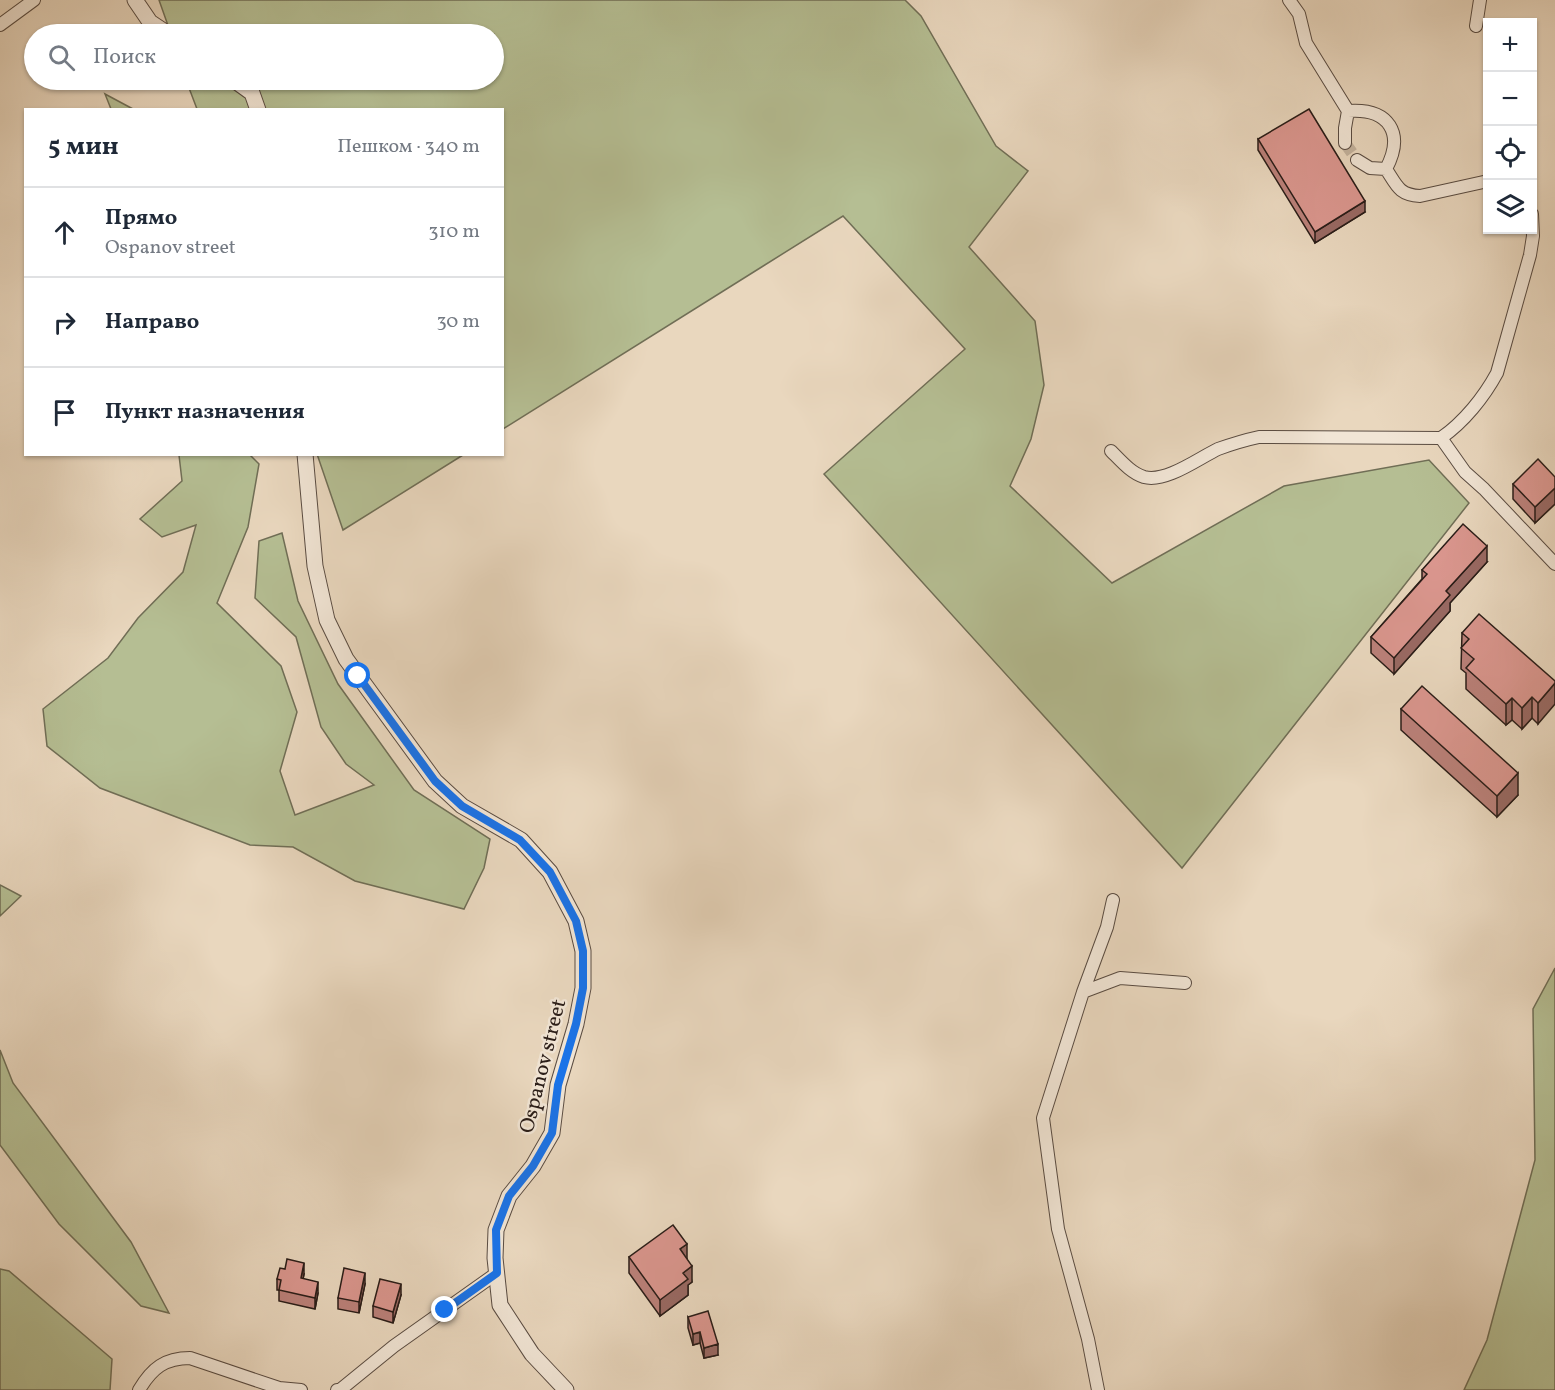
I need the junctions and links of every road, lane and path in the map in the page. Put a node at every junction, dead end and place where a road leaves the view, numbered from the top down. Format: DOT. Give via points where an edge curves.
graph roads {
  1 [pos="34,0"];
  2 [pos="135,0"];
  3 [pos="1289,0"];
  4 [pos="1304,0"];
  5 [pos="1480,0"];
  6 [pos="1299,14"];
  7 [pos="153,24"];
  8 [pos="0,25"];
  9 [pos="1476,26"];
  10 [pos="248,90"];
  11 [pos="257,108"];
  12 [pos="1348,111"];
  13 [pos="1345,143"];
  14 [pos="1357,160"];
  15 [pos="1386,170"];
  16 [pos="1483,182"];
  17 [pos="1532,234"];
  18 [pos="1441,438"];
  19 [pos="1111,451"];
  20 [pos="305,456"];
  21 [pos="1555,564"];
  22 [pos="1113,900"];
  23 [pos="1185,983"];
  24 [pos="1083,992"];
  25 [pos="497,1273"];
  26 [pos="139,1390"];
  27 [pos="301,1390"];
  28 [pos="337,1390"];
  29 [pos="566,1390"];
  30 [pos="1098,1390"];
  1 -- 8 [label="street"];
  2 -- 7 [label="street"];
  3 -- 6 [label="street"];
  4 -- 6 [label="street"];
  5 -- 9 [label="street"];
  6 -- 12 [label="street" via="1306,43"];
  10 -- 11 [label="street"];
  12 -- 13 [label="street"];
  12 -- 15 [label="street" via="1376,114 1389,125 1396,139 1394,155"];
  14 -- 15 [label="street" via="1370,168"];
  15 -- 16 [label="street" via="1401,191 1409,195"];
  17 -- 18 [label="street" via="1530,255 1497,373 1455,428"];
  18 -- 19 [label="street" via="1259,437 1239,441 1156,478 1134,473"];
  18 -- 21 [label="street" via="1466,472"];
  20 -- 25 [label="street, Ospanov street" via="315,566 327,620 346,659 435,781 462,806 520,840 550,872 576,921 583,951 583,988 558,1085 552,1133 509,1196 496,1230"];
  22 -- 24 [label="street"];
  23 -- 24 [label="street" via="1120,978"];
  24 -- 30 [label="street" via="1043,1118 1058,1229"];
  25 -- 28 [label="street"];
  25 -- 29 [label="street, Ospanov street" via="500,1305 532,1354"];
  26 -- 27 [label="street" via="148,1374 161,1365 190,1358 279,1388"];
}
